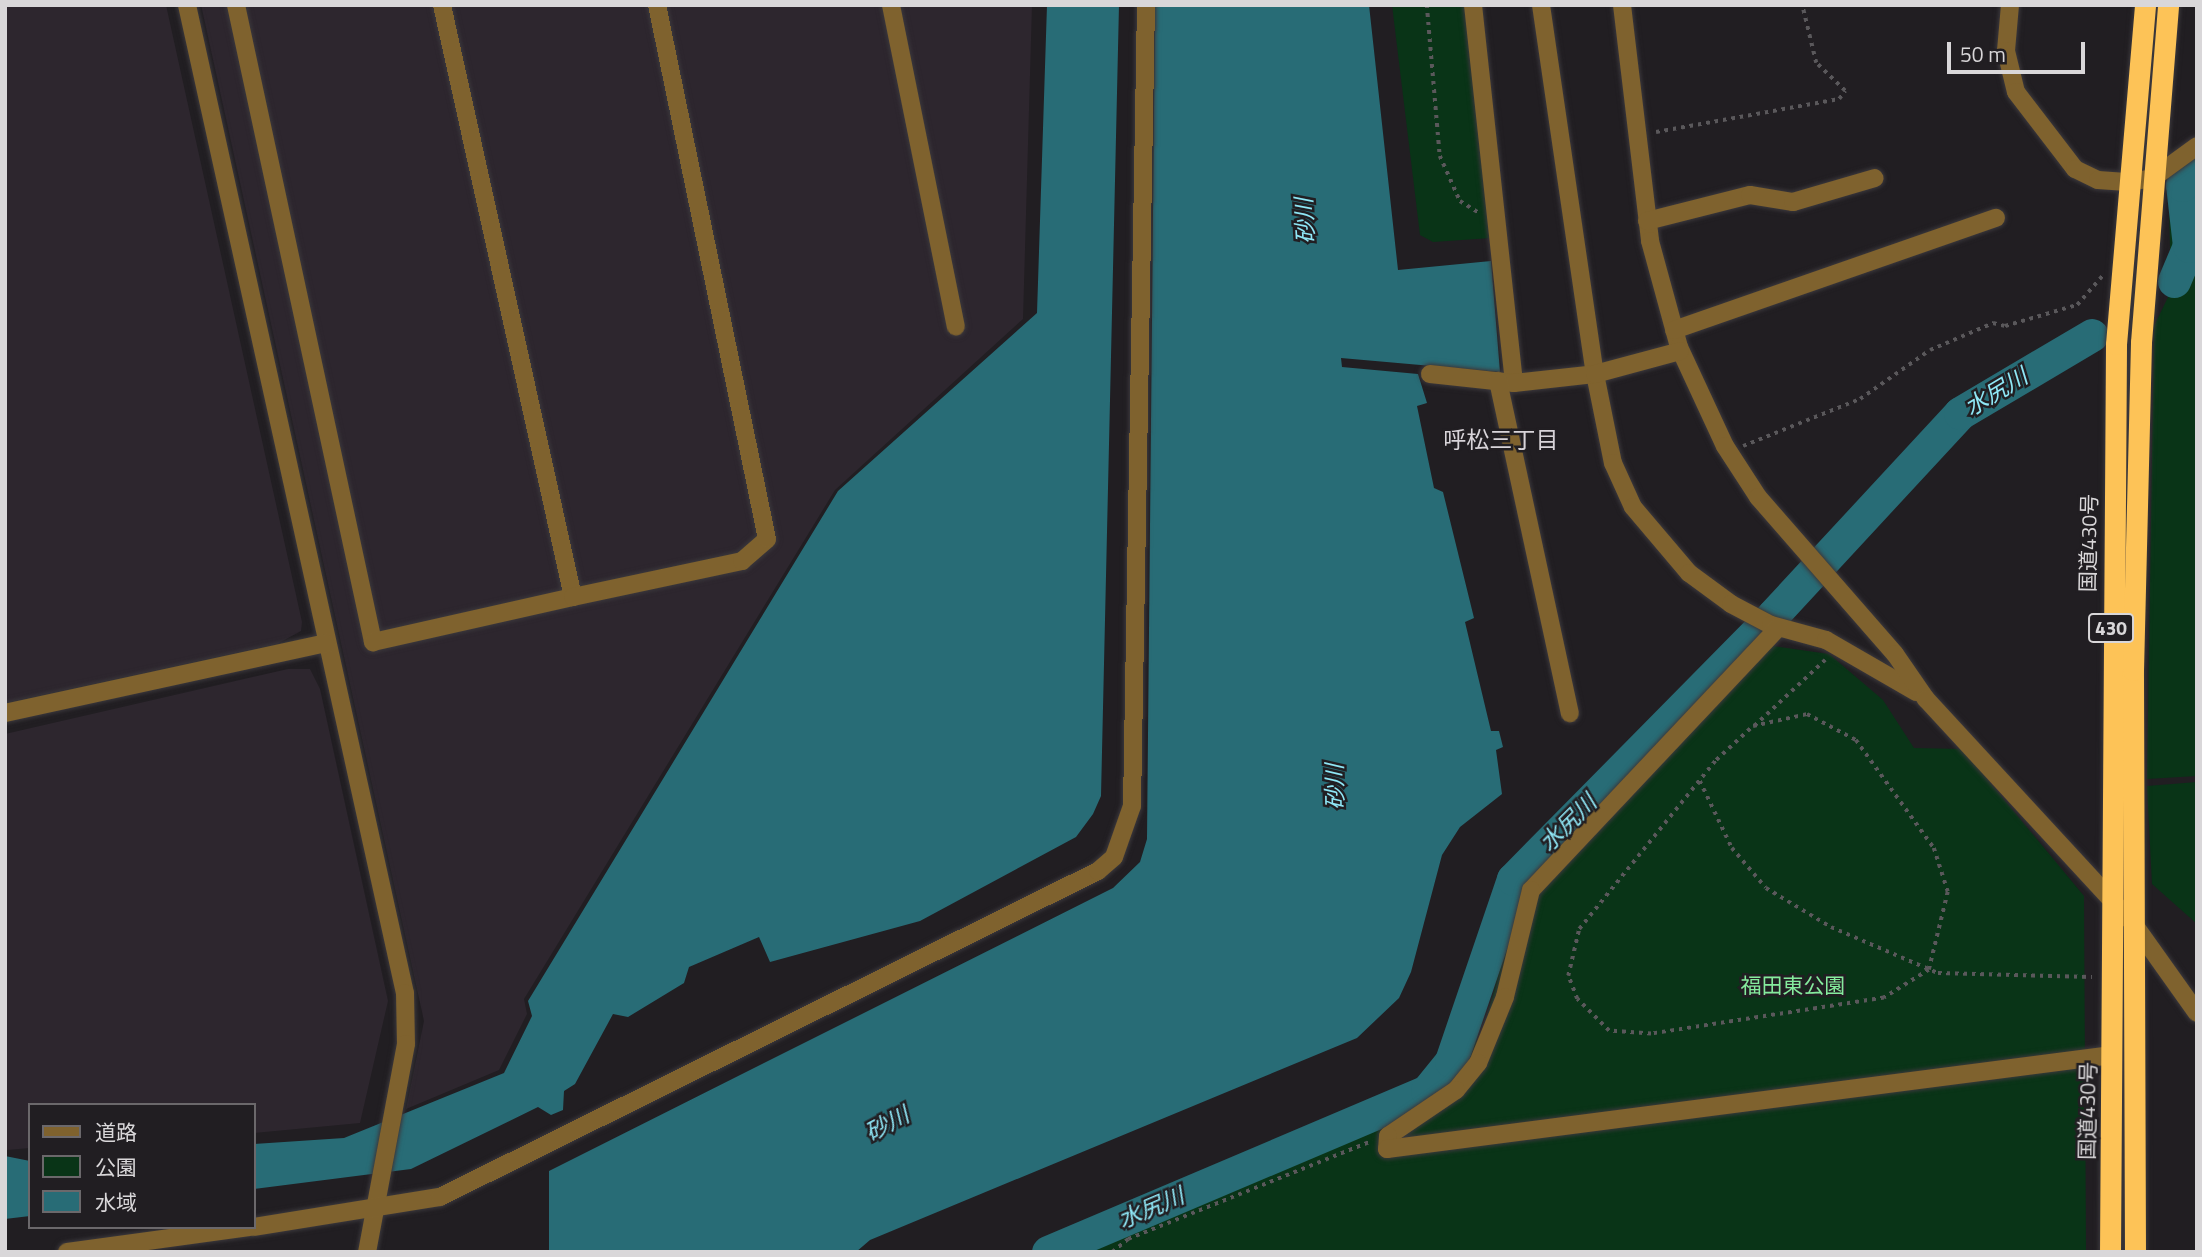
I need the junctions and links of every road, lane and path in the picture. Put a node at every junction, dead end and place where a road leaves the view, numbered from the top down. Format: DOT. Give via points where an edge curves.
graph roads {
  1 [pos="187,5"];
  2 [pos="236,5"];
  3 [pos="442,5"];
  4 [pos="657,5"];
  5 [pos="891,5"];
  6 [pos="1146,5"];
  7 [pos="1427,5"];
  8 [pos="1473,5"];
  9 [pos="1541,5"];
  10 [pos="1622,5"];
  11 [pos="1802,5"];
  12 [pos="2010,5"];
  13 [pos="2145,5"];
  14 [pos="2168,5"];
  15 [pos="1636,137"];
  16 [pos="2197,146"];
  17 [pos="1875,178"];
  18 [pos="2153,178"];
  19 [pos="2130,183"];
  20 [pos="1475,212"];
  21 [pos="1996,218"];
  22 [pos="1647,221"];
  23 [pos="2122,263"];
  24 [pos="956,327"];
  25 [pos="1674,330"];
  26 [pos="1680,351"];
  27 [pos="1430,374"];
  28 [pos="1595,374"];
  29 [pos="1506,382"];
  30 [pos="1728,452"];
  31 [pos="573,597"];
  32 [pos="1768,624"];
  33 [pos="325,643"];
  34 [pos="1840,647"];
  35 [pos="1926,699"];
  36 [pos="5,713"];
  37 [pos="1570,713"];
  38 [pos="1753,726"];
  39 [pos="1700,781"];
  40 [pos="2111,898"];
  41 [pos="2133,923"];
  42 [pos="1929,970"];
  43 [pos="2095,977"];
  44 [pos="2197,1013"];
  45 [pos="2112,1055"];
  46 [pos="1388,1136"];
  47 [pos="376,1205"];
  48 [pos="256,1226"];
  49 [pos="236,1229"];
  50 [pos="67,1252"];
  51 [pos="367,1252"];
  52 [pos="1112,1252"];
  53 [pos="2109,1252"];
  54 [pos="2135,1252"];
  1 -- 33 [label="street"];
  2 -- 31 [label="street" via="373,642"];
  3 -- 31 [label="street"];
  4 -- 31 [label="street" via="767,539 742,561"];
  5 -- 24 [label="street"];
  6 -- 47 [label="street" via="1132,806 1120,848 1098,872 440,1197"];
  7 -- 20 [label="path" via="1440,156 1448,183"];
  8 -- 29 [label="street"];
  9 -- 28 [label="street"];
  10 -- 15 [label="street"];
  11 -- 15 [label="path" via="1816,63 1845,91 1839,99"];
  12 -- 19 [label="street" via="2006,51 2016,92 2075,169 2098,180"];
  13 -- 19 [label="highway, 国道430号 / 430"];
  14 -- 18 [label="highway, 430"];
  15 -- 22 [label="street"];
  16 -- 18 [label="street"];
  17 -- 22 [label="street" via="1793,202 1750,195"];
  18 -- 19 [label="street"];
  18 -- 41 [label="highway, 430" via="2141,342"];
  19 -- 23 [label="highway, 国道430号 / 430"];
  21 -- 25 [label="street"];
  22 -- 25 [label="street"];
  23 -- 30 [label="path" via="2077,305 1993,323 1930,350 1860,399"];
  23 -- 40 [label="highway, 国道430号 / 430" via="2110,657"];
  25 -- 26 [label="street"];
  26 -- 28 [label="street"];
  26 -- 30 [label="street"];
  27 -- 29 [label="street"];
  28 -- 29 [label="street"];
  28 -- 32 [label="street" via="1613,463 1633,508 1689,573"];
  29 -- 37 [label="street"];
  30 -- 35 [label="street" via="1758,498"];
  32 -- 34 [label="street"];
  32 -- 46 [label="street" via="1531,890 1505,997 1478,1063 1456,1090"];
  33 -- 36 [label="street"];
  33 -- 47 [label="street" via="405,993 406,1044"];
  34 -- 35 [label="street"];
  34 -- 38 [label="path"];
  35 -- 40 [label="street"];
  38 -- 39 [label="path"];
  38 -- 42 [label="path" via="1807,714 1830,722 1856,740 1914,819 1934,848 1948,892"];
  39 -- 42 [label="path" via="1732,848 1766,888 1831,928"];
  39 -- 42 [label="path" via="1579,929 1568,976 1591,1018 1609,1031 1668,1032 1884,998"];
  40 -- 41 [label="street"];
  40 -- 45 [label="highway, 国道430号 / 430"];
  41 -- 44 [label="street"];
  41 -- 54 [label="highway, 430"];
  42 -- 43 [label="path"];
  45 -- 46 [label="street" via="1396,1150 1387,1149"];
  45 -- 53 [label="highway, 国道430号 / 430"];
  46 -- 52 [label="path" via="1300,1166 1128,1239"];
  47 -- 48 [label="street"];
  47 -- 51 [label="street"];
  49 -- 50 [label="street"];
}
